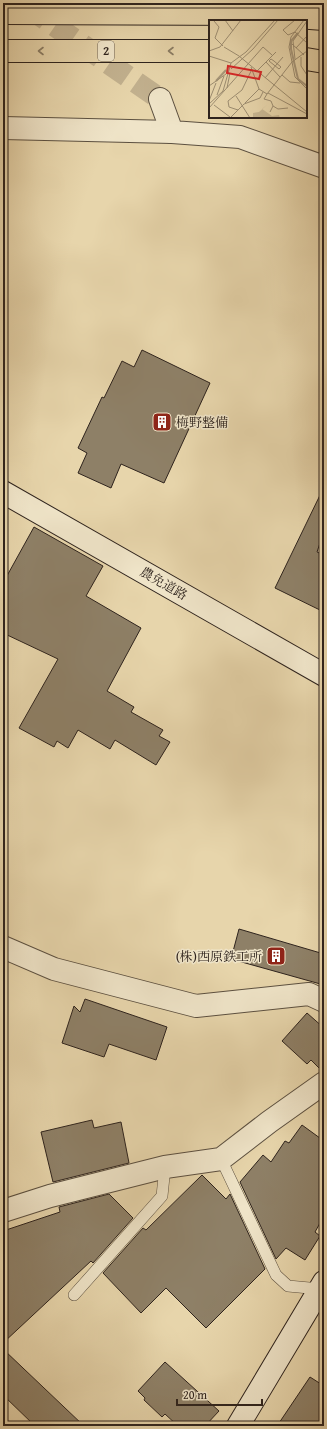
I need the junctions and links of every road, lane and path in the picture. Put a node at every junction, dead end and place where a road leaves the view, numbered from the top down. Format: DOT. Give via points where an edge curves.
graph roads {
  1 [pos="3,13"];
  2 [pos="324,20"];
  3 [pos="3,50"];
  4 [pos="209,51"];
  5 [pos="307,59"];
  6 [pos="324,62"];
  7 [pos="160,100"];
  8 [pos="3,128"];
  9 [pos="172,132"];
  10 [pos="324,167"];
  11 [pos="3,492"];
  12 [pos="324,675"];
  13 [pos="3,947"];
  14 [pos="324,1001"];
  15 [pos="324,1083"];
  16 [pos="221,1159"];
  17 [pos="165,1166"];
  18 [pos="3,1211"];
  19 [pos="323,1288"];
  20 [pos="74,1295"];
  21 [pos="238,1426"];
  1 -- 2 [label="highway" via="253,14"];
  4 -- 3 [label="highway, 2, one-way"];
  5 -- 6 [label="highway"];
  7 -- 9 [label="street"];
  8 -- 9 [label="street"];
  9 -- 10 [label="street" via="240,137"];
  11 -- 12 [label="street, 農免道路"];
  13 -- 14 [label="street" via="54,969 196,1006 309,994"];
  15 -- 16 [label="street"];
  16 -- 17 [label="street"];
  16 -- 19 [label="lane" via="276,1275 288,1286"];
  17 -- 18 [label="street"];
  17 -- 20 [label="lane" via="162,1196"];
  19 -- 21 [label="street"];
}
